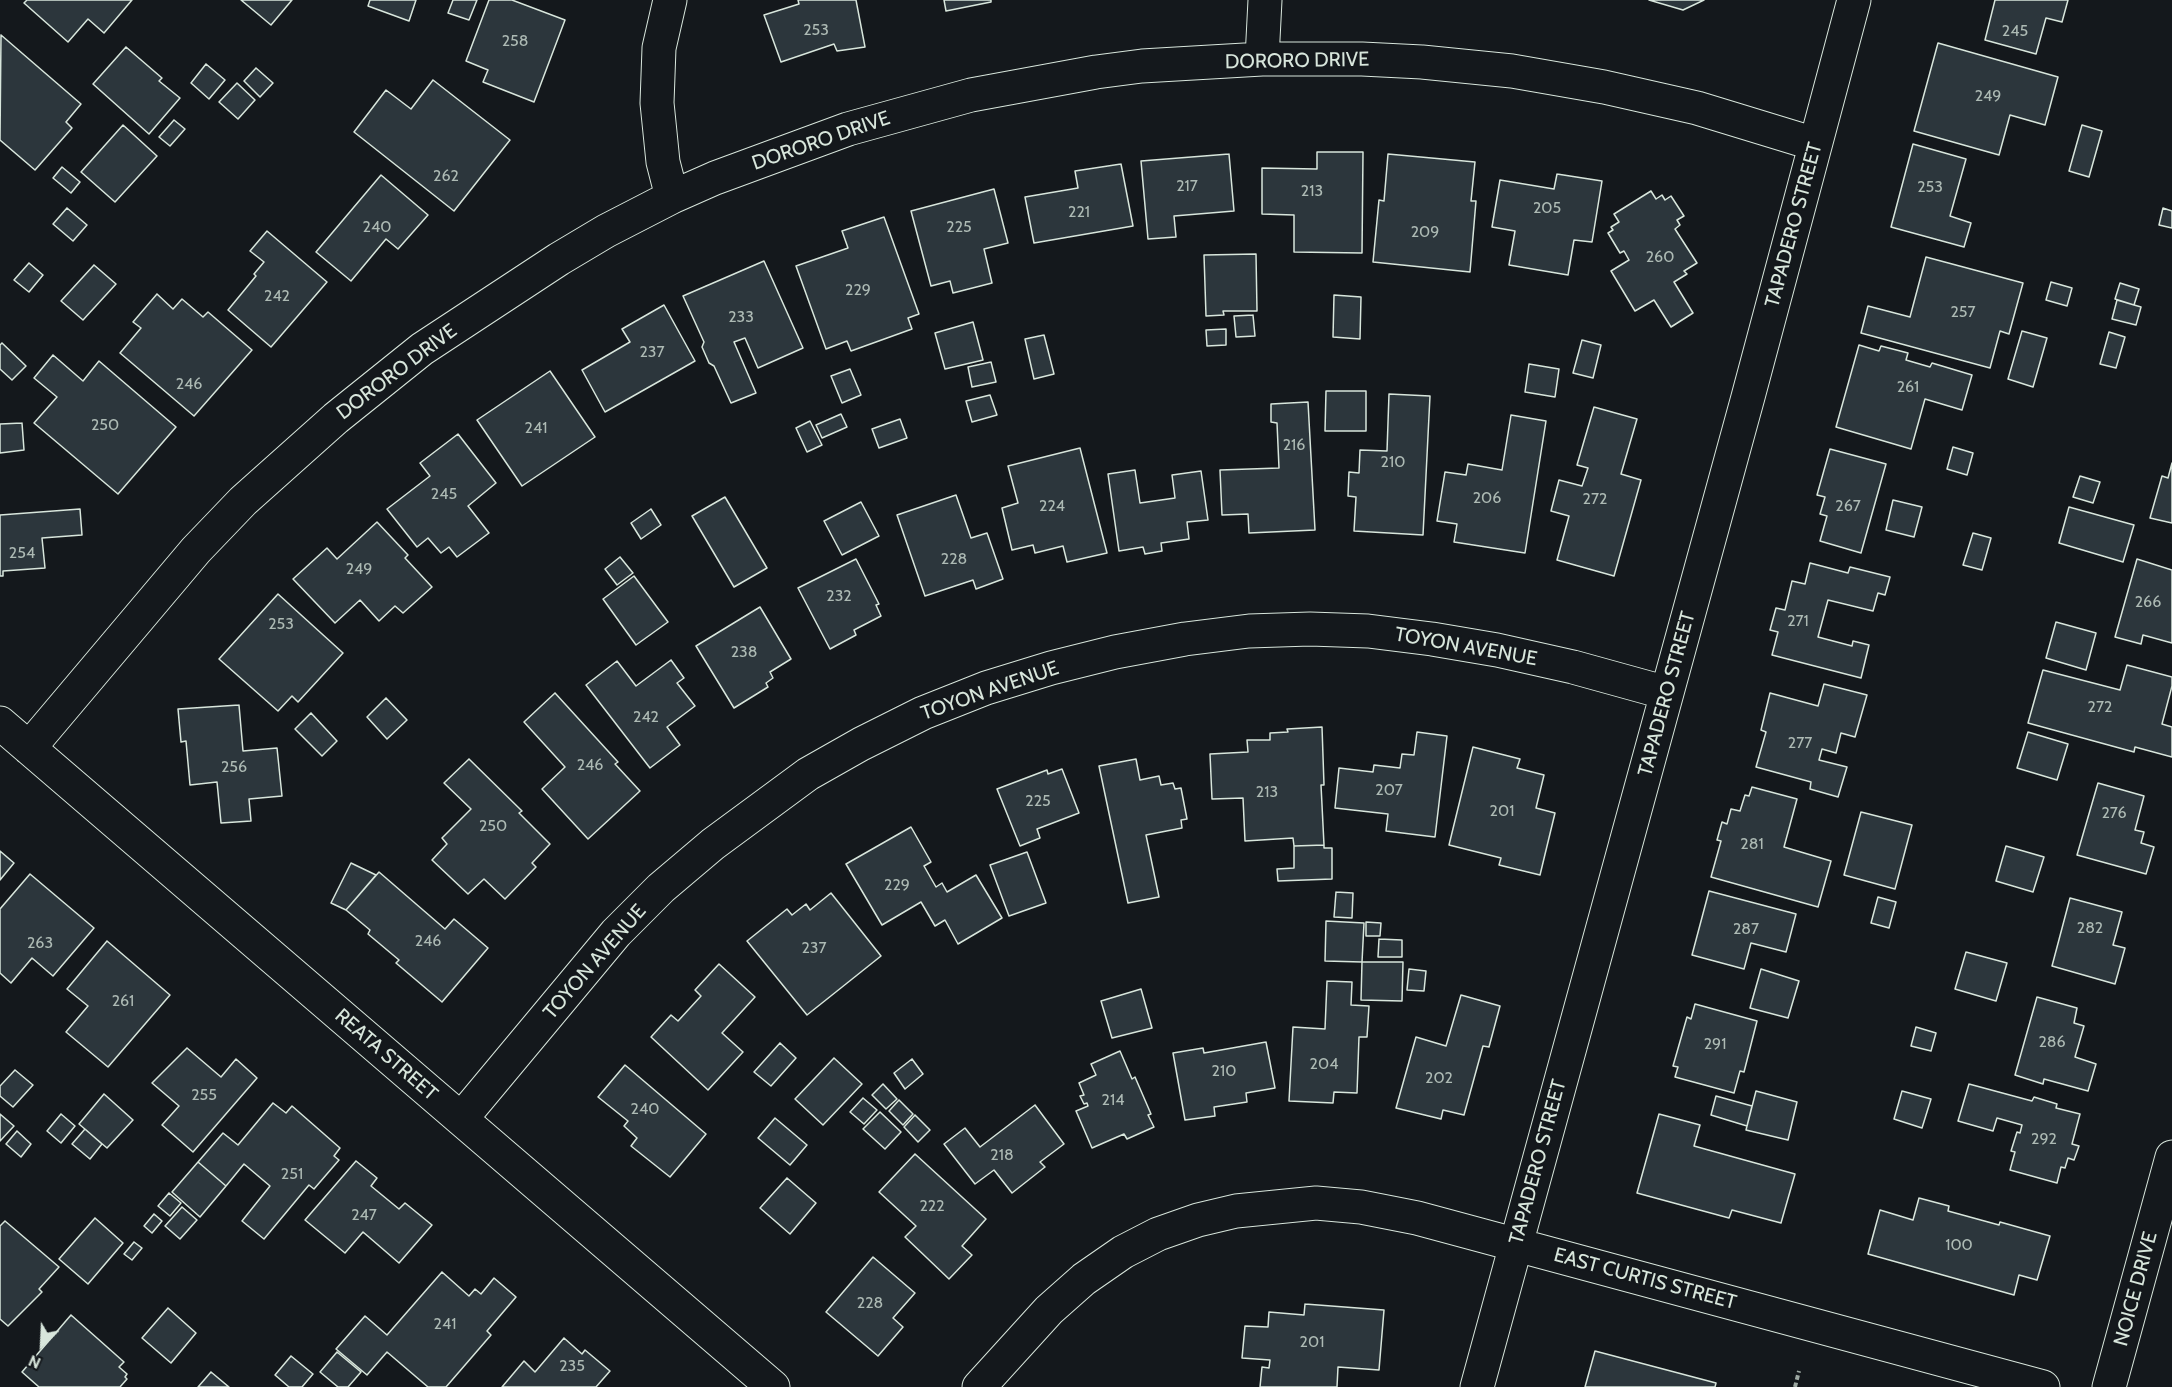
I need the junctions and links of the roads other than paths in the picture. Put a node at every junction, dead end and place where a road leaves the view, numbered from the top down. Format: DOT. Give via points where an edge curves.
graph roads {
  1 [pos="670,0"];
  2 [pos="1265,0"];
  3 [pos="1854,0"];
  4 [pos="1262,58"];
  5 [pos="1815,144"];
  6 [pos="672,197"];
  7 [pos="1667,693"];
  8 [pos="0,723"];
  9 [pos="29,748"];
  10 [pos="461,1119"];
  11 [pos="2172,1157"];
  12 [pos="1515,1244"];
  13 [pos="773,1387"];
  14 [pos="979,1387"];
  15 [pos="1477,1387"];
  16 [pos="2043,1387"];
  17 [pos="2109,1387"];
  1 -- 6 [label="street" via="659,48 657,94 663,162"];
  2 -- 4 [label="street"];
  3 -- 5 [label="street, TAPADERO STREET"];
  4 -- 5 [label="street, DORORO DRIVE" via="1422,62 1522,72 1697,108"];
  4 -- 6 [label="street, DORORO DRIVE" via="1142,66 971,95 848,129"];
  5 -- 7 [label="street, TAPADERO STREET"];
  6 -- 9 [label="street, DORORO DRIVE" via="606,231 487,305 422,349 336,418 243,501 196,550"];
  7 -- 10 [label="street, TOYON AVENUE" via="1497,650 1368,631 1310,629 1249,631 1115,652 986,688 923,713 808,774 713,844 616,933"];
  7 -- 12 [label="street, TAPADERO STREET"];
  8 -- 9 [label="street, REATA STREET"];
  9 -- 10 [label="street, REATA STREET"];
  10 -- 13 [label="street, REATA STREET"];
  11 -- 17 [label="street, NOICE DRIVE"];
  12 -- 14 [label="street, EAST CURTIS STREET" via="1417,1218 1316,1203 1277,1205 1198,1220 1123,1252 1084,1279 1049,1310"];
  12 -- 15 [label="street, TAPADERO STREET"];
  12 -- 16 [label="street, EAST CURTIS STREET"];
}
